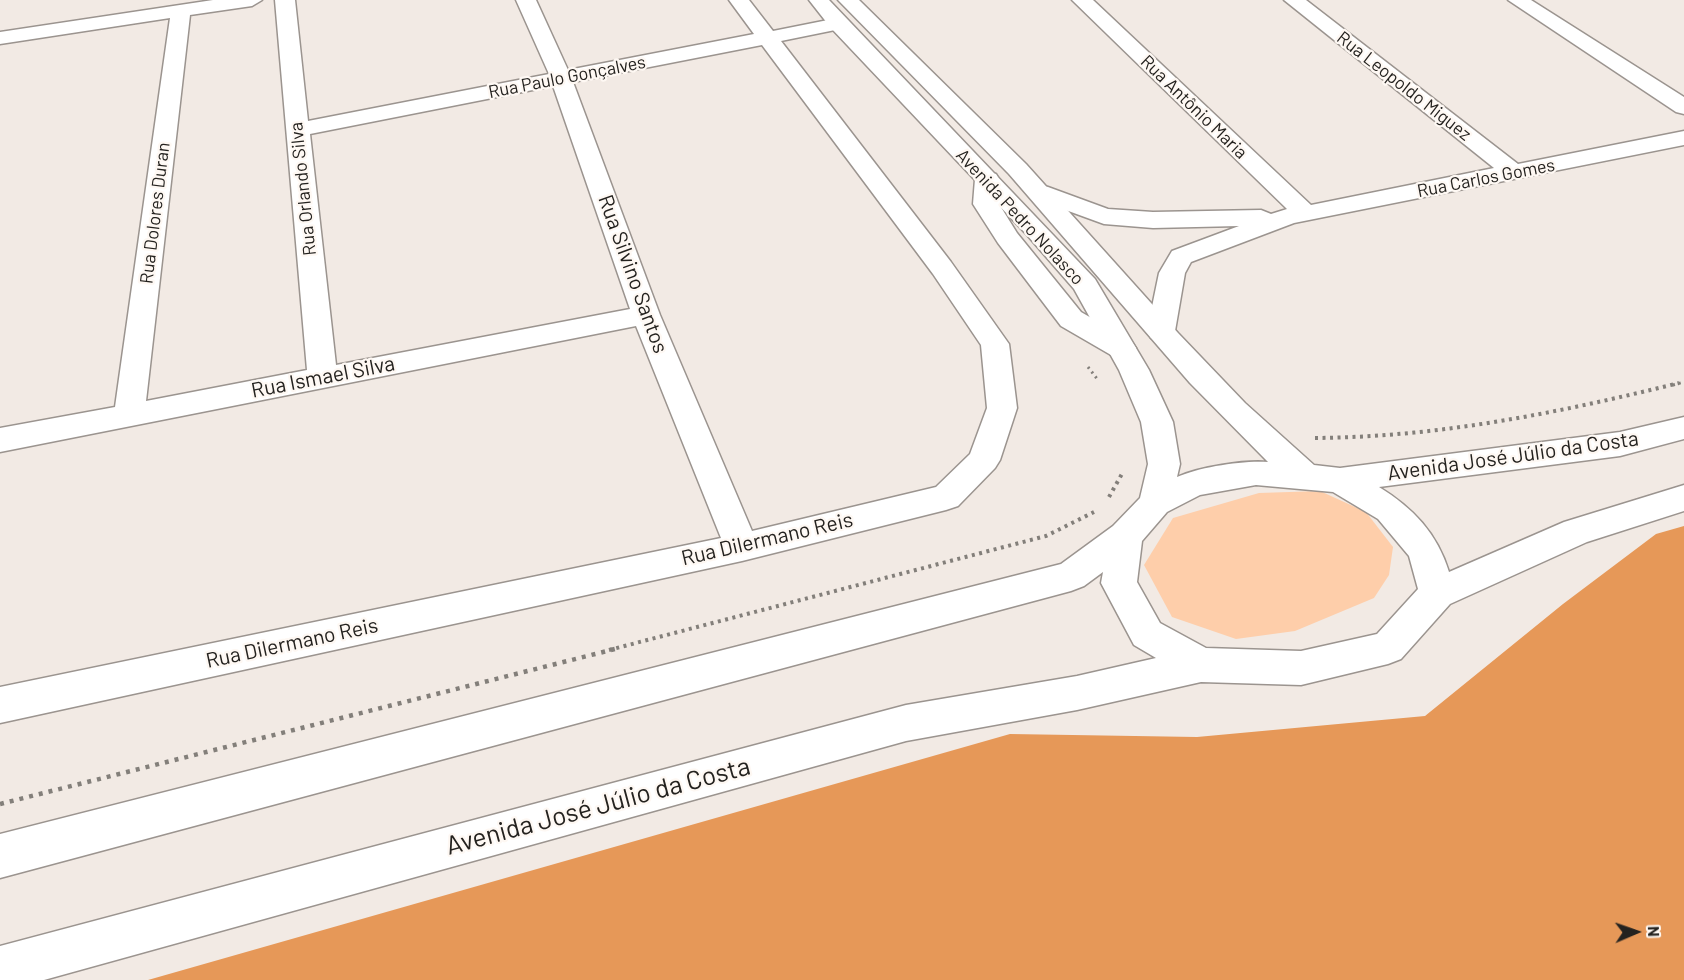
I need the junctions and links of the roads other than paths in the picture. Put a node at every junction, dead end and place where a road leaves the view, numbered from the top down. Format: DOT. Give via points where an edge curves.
graph roads {
  1 [pos="252,0"];
  2 [pos="285,0"];
  3 [pos="526,0"];
  4 [pos="739,0"];
  5 [pos="819,0"];
  6 [pos="848,0"];
  7 [pos="1082,0"];
  8 [pos="1294,0"];
  9 [pos="1518,0"];
  10 [pos="181,12"];
  11 [pos="838,24"];
  12 [pos="0,38"];
  13 [pos="768,38"];
  14 [pos="561,78"];
  15 [pos="1684,107"];
  16 [pos="296,130"];
  17 [pos="1684,138"];
  18 [pos="1515,173"];
  19 [pos="1039,192"];
  20 [pos="1297,215"];
  21 [pos="1153,220"];
  22 [pos="1181,257"];
  23 [pos="646,315"];
  24 [pos="1161,331"];
  25 [pos="322,377"];
  26 [pos="129,415"];
  27 [pos="1684,428"];
  28 [pos="0,440"];
  29 [pos="1305,476"];
  30 [pos="1340,480"];
  31 [pos="1684,498"];
  32 [pos="1155,503"];
  33 [pos="1125,536"];
  34 [pos="742,546"];
  35 [pos="1437,593"];
  36 [pos="1201,665"];
  37 [pos="0,705"];
  38 [pos="0,856"];
  39 [pos="0,969"];
  1 -- 10 [label="street"];
  2 -- 16 [label="street, Rua Orlando Silva"];
  3 -- 14 [label="street, Rua Silvino Santos"];
  4 -- 13 [label="street, Rua Dilermano Reis"];
  5 -- 11 [label="street, Avenida Pedro Nolasco"];
  6 -- 19 [label="street, Avenida Pedro Nolasco"];
  7 -- 20 [label="street, Rua Antônio Maria"];
  8 -- 18 [label="street, Rua Leopoldo Miguez"];
  9 -- 15 [label="street"];
  10 -- 12 [label="street"];
  10 -- 26 [label="street, Rua Dolores Duran"];
  11 -- 13 [label="street, Rua Paulo Gonçalves"];
  11 -- 32 [label="street, Avenida Pedro Nolasco" via="987,179 986,204 1071,319 1121,348 1157,422 1164,464"];
  13 -- 14 [label="street, Rua Paulo Gonçalves"];
  13 -- 34 [label="street, Rua Dilermano Reis" via="995,344 1002,408 984,460 946,497"];
  14 -- 16 [label="street, Rua Paulo Gonçalves"];
  14 -- 23 [label="street, Rua Silvino Santos"];
  16 -- 25 [label="street, Rua Orlando Silva"];
  17 -- 18 [label="street, Rua Carlos Gomes"];
  18 -- 20 [label="street, Rua Carlos Gomes"];
  19 -- 21 [label="street, Avenida Pedro Nolasco" via="1104,216"];
  19 -- 24 [label="street, Avenida Pedro Nolasco"];
  20 -- 21 [label="street, Avenida Pedro Nolasco"];
  20 -- 22 [label="street"];
  21 -- 22 [label="street" via="1172,235"];
  22 -- 24 [label="street" via="1172,273"];
  23 -- 25 [label="street, Rua Ismael Silva"];
  23 -- 34 [label="street, Rua Silvino Santos"];
  24 -- 29 [label="street, Avenida Pedro Nolasco" via="1257,437"];
  25 -- 26 [label="street, Rua Ismael Silva"];
  26 -- 28 [label="street, Rua Ismael Silva"];
  27 -- 30 [label="street, Avenida José Júlio da Costa" via="1620,444"];
  29 -- 30 [label="street"];
  29 -- 32 [label="street" via="1256,473 1193,484"];
  30 -- 35 [label="street" via="1390,510 1425,550"];
  31 -- 35 [label="street" via="1576,532"];
  32 -- 33 [label="street"];
  33 -- 36 [label="street" via="1119,583 1147,634"];
  33 -- 38 [label="street" via="1071,576"];
  34 -- 37 [label="street, Rua Dilermano Reis"];
  35 -- 36 [label="street" via="1388,648 1301,669"];
  36 -- 39 [label="street, Avenida José Júlio da Costa" via="1077,693 906,723"];
}
